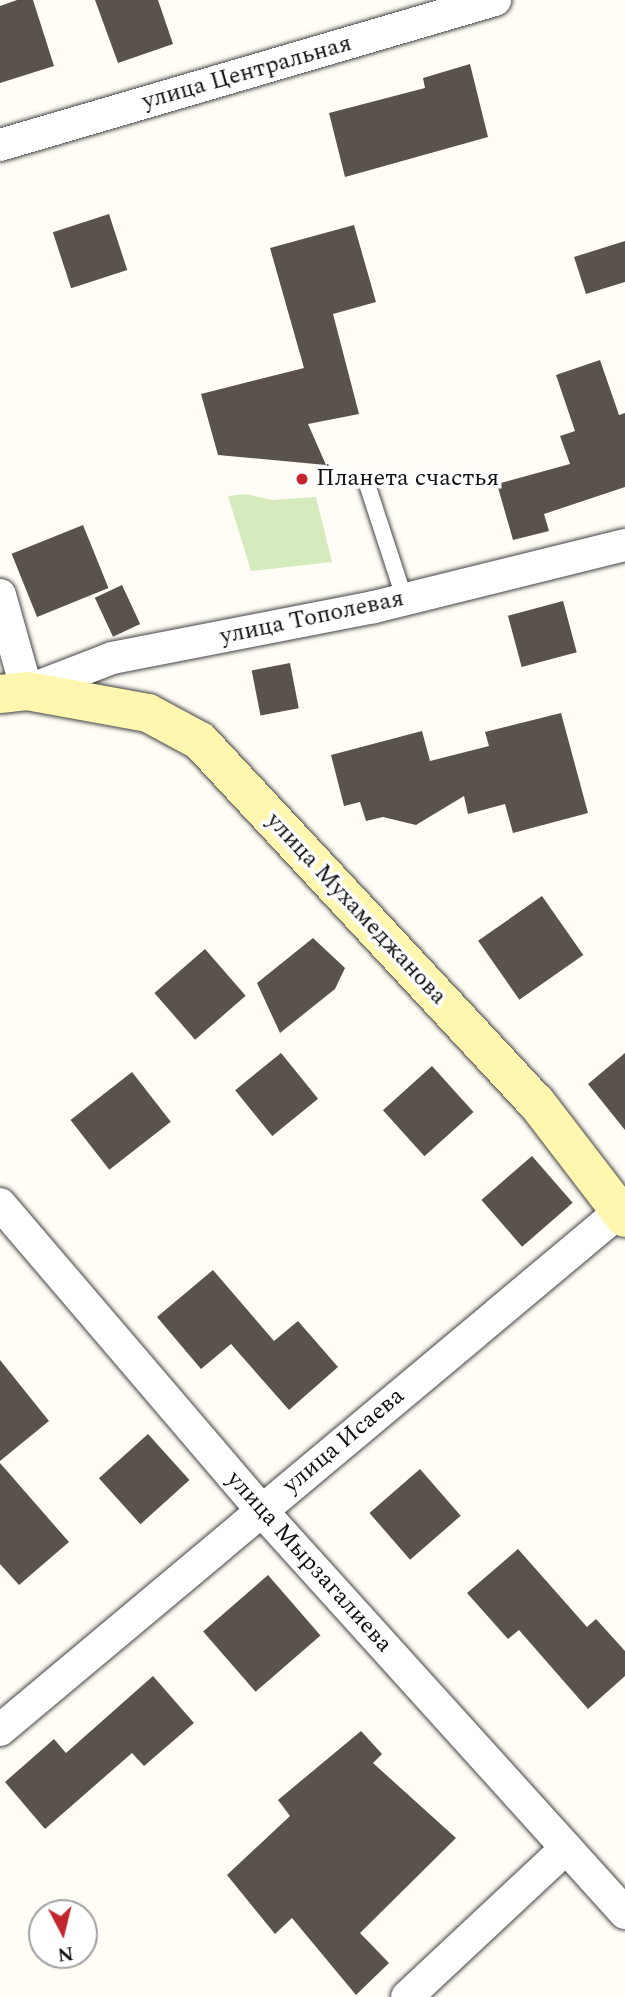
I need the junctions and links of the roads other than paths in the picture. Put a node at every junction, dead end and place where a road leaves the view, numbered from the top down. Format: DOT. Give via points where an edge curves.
graph roads {
  1 [pos="495,0"];
  2 [pos="0,145"];
  3 [pos="367,484"];
  4 [pos="625,545"];
  5 [pos="0,595"];
  6 [pos="405,600"];
  7 [pos="13,693"];
  8 [pos="0,1204"];
  9 [pos="623,1212"];
  10 [pos="261,1510"];
  11 [pos="0,1730"];
  12 [pos="566,1848"];
  13 [pos="625,1913"];
  14 [pos="407,1997"];
  1 -- 2 [label="street, улица Центральная"];
  3 -- 6 [label="lane"];
  4 -- 6 [label="street, улица Тополевая"];
  5 -- 7 [label="street"];
  6 -- 7 [label="street, улица Тополевая" via="112,659"];
  7 -- 9 [label="street, улица Мухамеджанова" via="148,713 200,741 536,1102"];
  8 -- 10 [label="street, улица Мырзагалиева"];
  9 -- 10 [label="street, улица Исаева"];
  10 -- 11 [label="street, улица Исаева"];
  10 -- 12 [label="street, улица Мырзагалиева"];
  12 -- 13 [label="street, улица Мырзагалиева"];
  12 -- 14 [label="street"];
}
